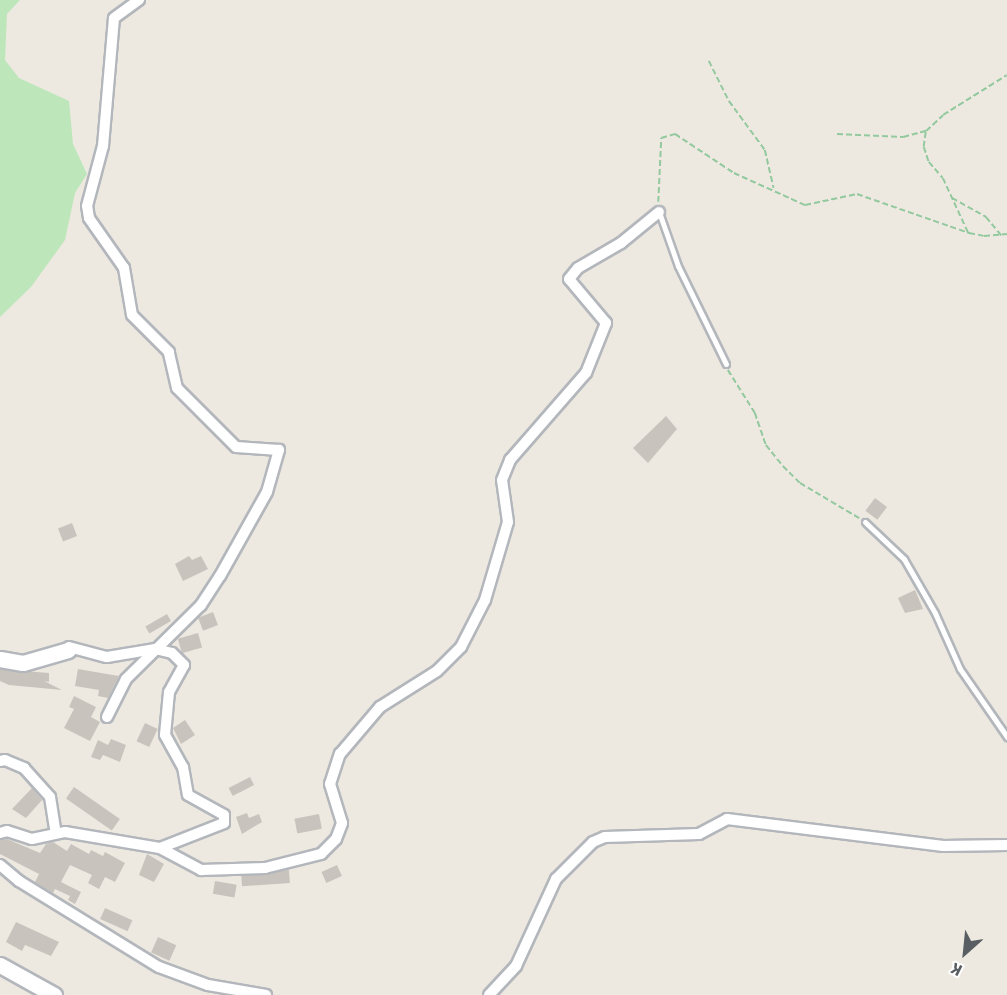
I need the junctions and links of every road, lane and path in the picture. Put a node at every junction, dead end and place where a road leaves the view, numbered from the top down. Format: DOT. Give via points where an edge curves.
graph roads {
  1 [pos="139,0"];
  2 [pos="709,61"];
  3 [pos="1007,75"];
  4 [pos="926,131"];
  5 [pos="837,134"];
  6 [pos="774,189"];
  7 [pos="951,198"];
  8 [pos="659,212"];
  9 [pos="969,233"];
  10 [pos="1007,234"];
  11 [pos="1002,236"];
  12 [pos="726,364"];
  13 [pos="865,522"];
  14 [pos="154,649"];
  15 [pos="68,650"];
  16 [pos="0,658"];
  17 [pos="107,717"];
  18 [pos="1007,737"];
  19 [pos="0,761"];
  20 [pos="0,833"];
  21 [pos="56,833"];
  22 [pos="1007,845"];
  23 [pos="160,848"];
  24 [pos="0,865"];
  25 [pos="0,965"];
  26 [pos="54,995"];
  27 [pos="266,995"];
  28 [pos="489,995"];
  1 -- 14 [label="street" via="114,18 103,146 87,206 89,218 124,268 132,315 169,352 177,388 236,447 279,450 267,492 220,576 201,605"];
  2 -- 6 [label="path" via="729,101 765,150"];
  3 -- 4 [label="path"];
  4 -- 5 [label="path" via="903,137"];
  4 -- 7 [label="path" via="924,147"];
  6 -- 8 [label="path" via="734,173 675,134 661,138"];
  6 -- 9 [label="path" via="805,205 857,194"];
  7 -- 9 [label="path"];
  7 -- 11 [label="path" via="986,217"];
  8 -- 12 [label="lane" via="678,266"];
  8 -- 23 [label="street" via="613,248 578,268 569,279 606,323 586,373 510,460 502,480 508,522 485,600 461,647 437,671 380,707 340,754 330,784 342,823 336,839 310,859 265,868 201,870"];
  9 -- 11 [label="path"];
  10 -- 11 [label="path"];
  12 -- 13 [label="path" via="730,377 755,413 766,445 783,466 800,483"];
  13 -- 18 [label="lane" via="904,559 936,613 960,669"];
  14 -- 15 [label="street" via="107,657 69,647"];
  14 -- 17 [label="street" via="126,679"];
  14 -- 23 [label="street" via="172,653 184,665 169,692 165,735 183,767 188,795 224,815 224,823 215,829"];
  15 -- 16 [label="street" via="22,663"];
  19 -- 21 [label="street" via="24,768 50,797"];
  20 -- 21 [label="street" via="7,831 32,839"];
  21 -- 23 [label="street"];
  22 -- 28 [label="street" via="943,846 727,819 699,834 606,837 593,842 556,879 516,966"];
  24 -- 27 [label="street" via="19,881 159,966 208,985"];
  25 -- 26 [label="street"];
}
